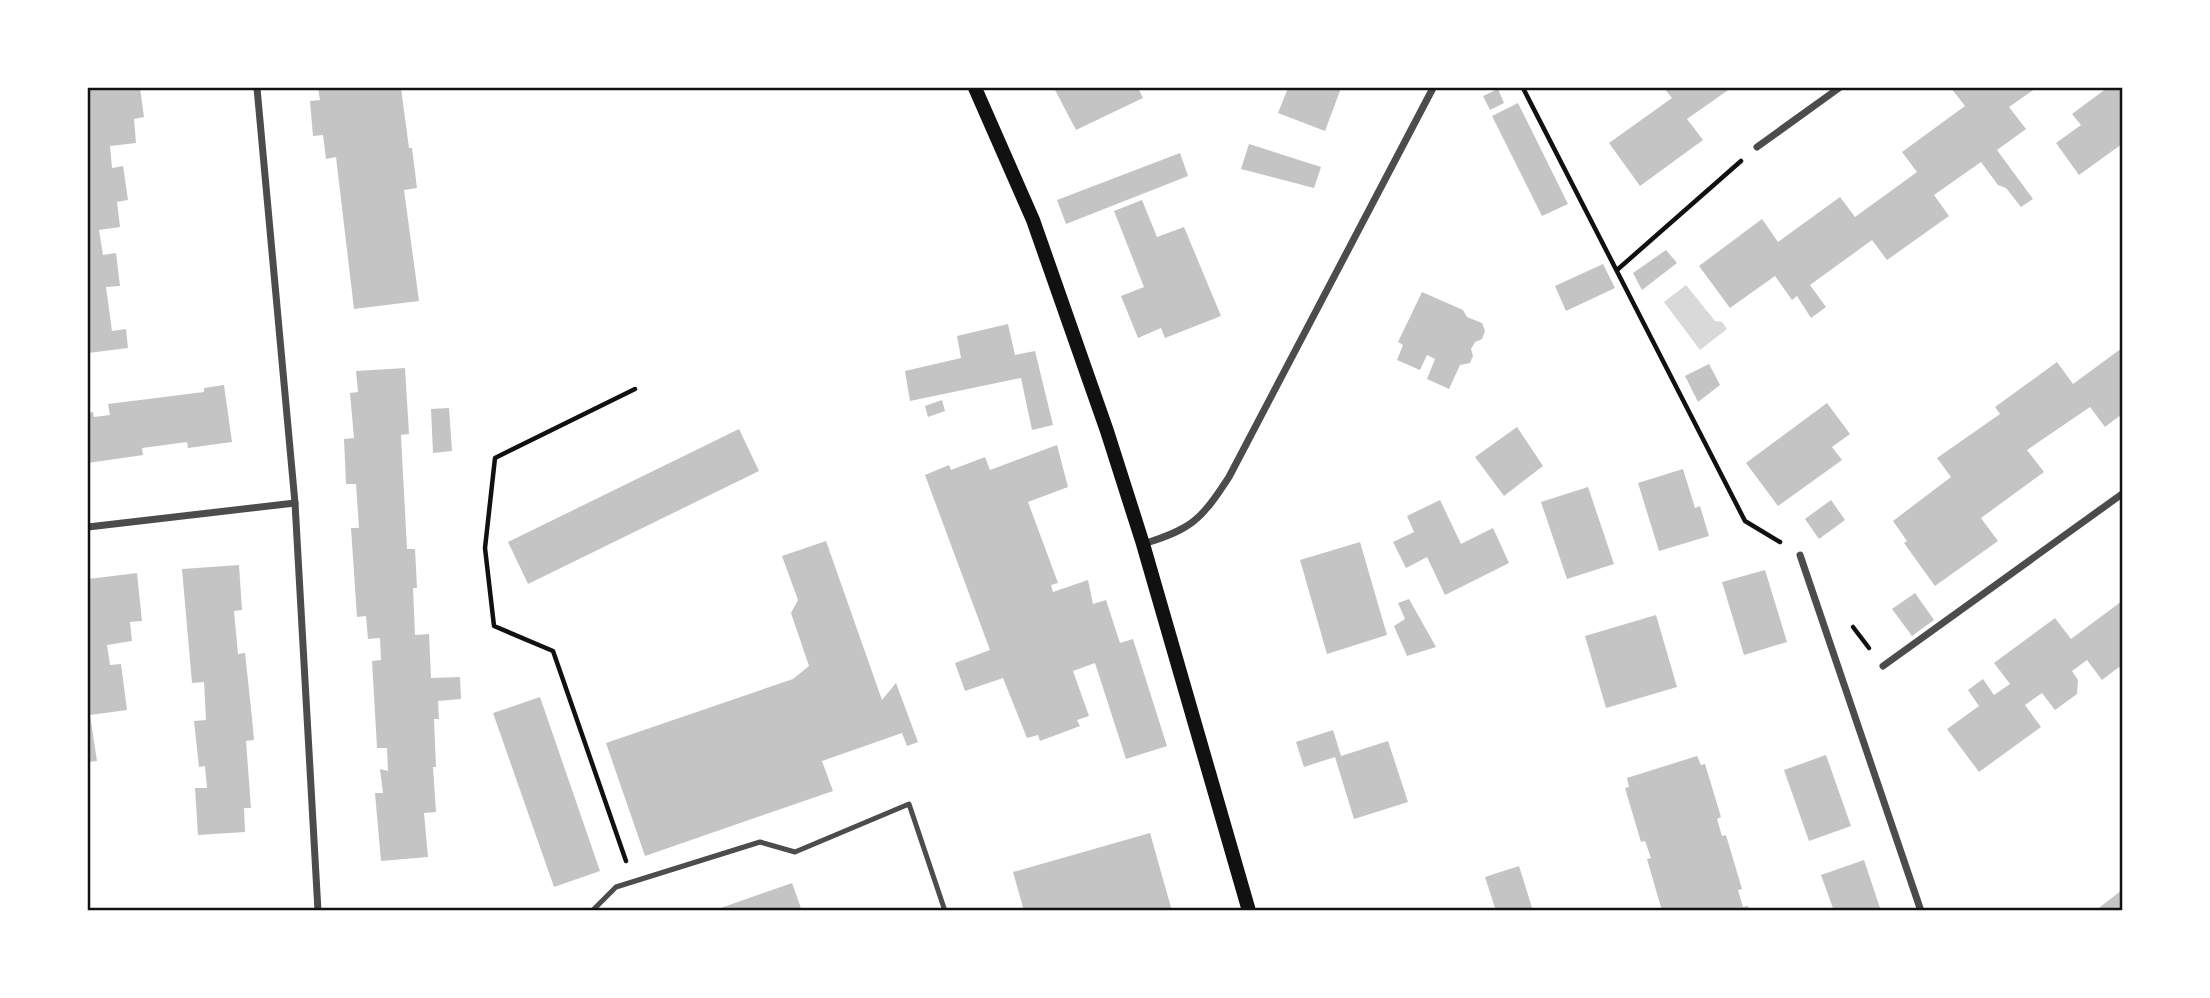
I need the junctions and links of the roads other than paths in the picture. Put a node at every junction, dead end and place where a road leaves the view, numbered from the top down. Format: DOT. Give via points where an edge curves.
graph roads {
  1 [pos="257,88"];
  2 [pos="975,88"];
  3 [pos="1433,88"];
  4 [pos="1839,88"];
  5 [pos="1757,147"];
  6 [pos="2123,494"];
  7 [pos="295,503"];
  8 [pos="88,527"];
  9 [pos="1143,544"];
  10 [pos="1800,555"];
  11 [pos="1882,666"];
  12 [pos="318,911"];
  13 [pos="592,911"];
  14 [pos="945,911"];
  15 [pos="1249,911"];
  16 [pos="1921,911"];
  1 -- 7 [label="street"];
  2 -- 9 [label="main road" via="1033,220"];
  3 -- 9 [label="street" via="1229,477 1208,510 1178,533"];
  4 -- 5 [label="street"];
  6 -- 11 [label="street"];
  7 -- 8 [label="street"];
  7 -- 12 [label="street"];
  9 -- 15 [label="main road"];
  10 -- 16 [label="street"];
  13 -- 14 [label="lane" via="616,887 760,842 795,852 909,804"];
}
